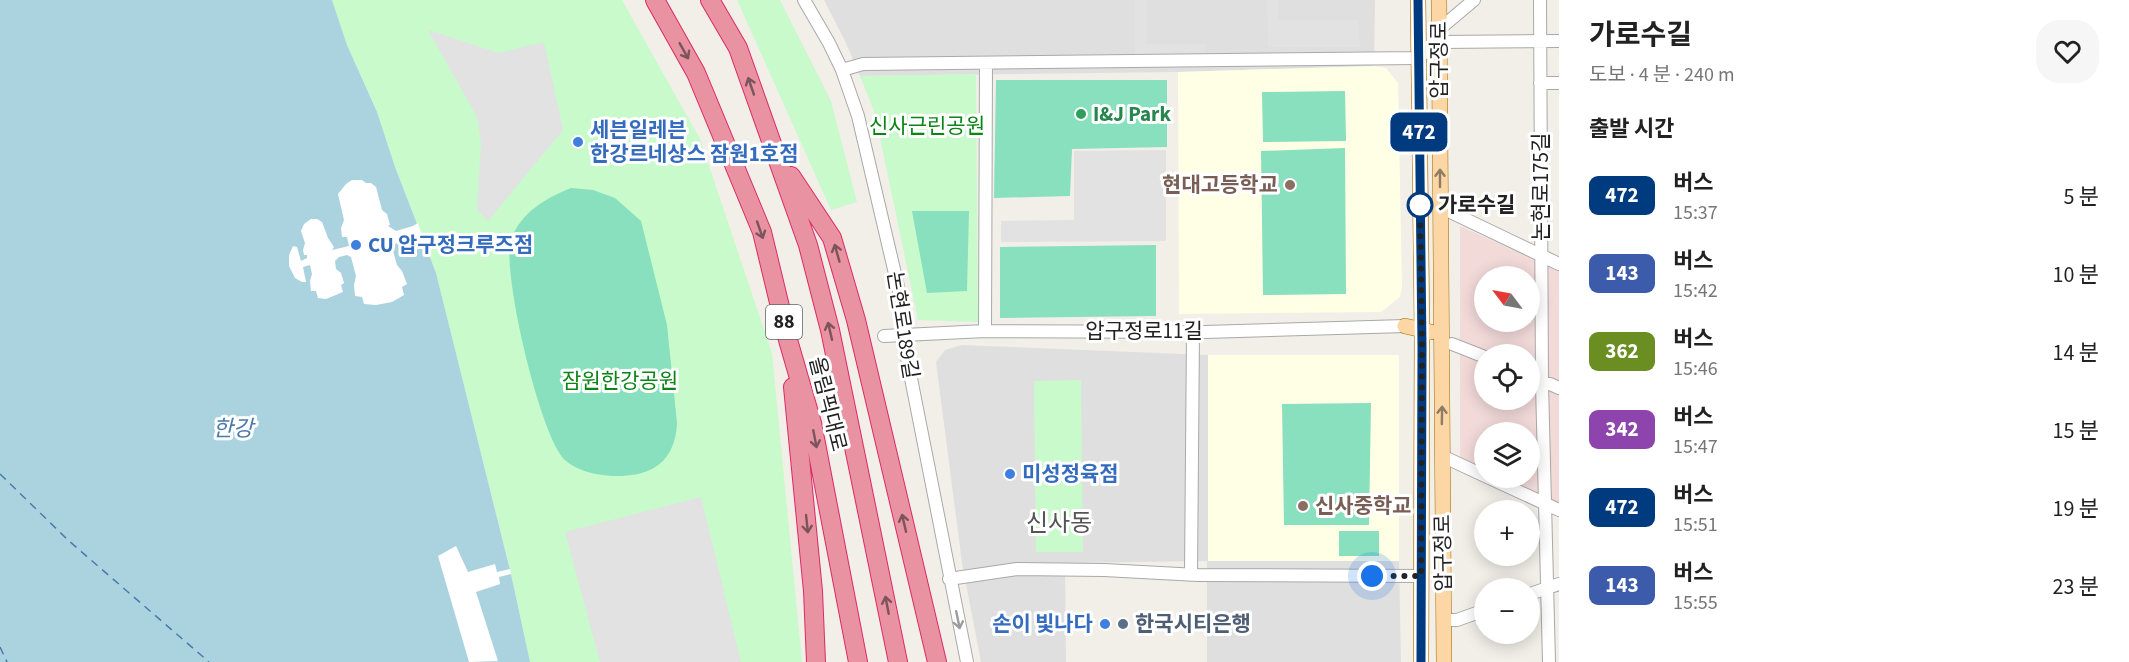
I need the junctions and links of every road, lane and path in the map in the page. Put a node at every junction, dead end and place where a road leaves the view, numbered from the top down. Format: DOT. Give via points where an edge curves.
graph roads {
  1 [pos="655,0"];
  2 [pos="710,0"];
  3 [pos="804,0"];
  4 [pos="1418,0"];
  5 [pos="1438,0"];
  6 [pos="1474,0"];
  7 [pos="1540,0"];
  8 [pos="1439,35"];
  9 [pos="1559,40"];
  10 [pos="1540,41"];
  11 [pos="1418,58"];
  12 [pos="986,63"];
  13 [pos="842,70"];
  14 [pos="1540,82"];
  15 [pos="1559,83"];
  16 [pos="774,152"];
  17 [pos="1440,207"];
  18 [pos="1541,256"];
  19 [pos="1559,264"];
  20 [pos="1405,326"];
  21 [pos="1422,329"];
  22 [pos="985,331"];
  23 [pos="1193,332"];
  24 [pos="907,334"];
  25 [pos="884,336"];
  26 [pos="788,340"];
  27 [pos="1447,340"];
  28 [pos="1474,352"];
  29 [pos="1540,382"];
  30 [pos="1542,384"];
  31 [pos="1559,388"];
  32 [pos="1442,456"];
  33 [pos="1474,471"];
  34 [pos="1511,488"];
  35 [pos="1544,504"];
  36 [pos="1559,510"];
  37 [pos="1194,575"];
  38 [pos="1442,575"];
  39 [pos="1421,576"];
  40 [pos="949,579"];
  41 [pos="1559,584"];
  42 [pos="1546,588"];
  43 [pos="1540,590"];
  44 [pos="1474,614"];
  45 [pos="1444,620"];
  46 [pos="852,639"];
  47 [pos="1553,655"];
  48 [pos="816,662"];
  49 [pos="849,662"];
  50 [pos="858,662"];
  51 [pos="898,662"];
  52 [pos="937,662"];
  53 [pos="967,662"];
  54 [pos="1421,662"];
  55 [pos="1444,662"];
  1 -- 26 [label="highway, 올림픽대로 / 88, one-way" via="696,73 762,232"];
  16 -- 2 [label="highway, 올림픽대로 / 88, one-way" via="738,48"];
  3 -- 13 [label="street, 논현로189길"];
  4 -- 11 [label="main road, 압구정로"];
  5 -- 8 [label="main road, 압구정로"];
  6 -- 8 [label="street"];
  7 -- 10 [label="street, 논현로175길"];
  8 -- 10 [label="street"];
  8 -- 11 [label="street"];
  17 -- 8 [label="main road, 압구정로, one-way"];
  9 -- 10 [label="street"];
  10 -- 14 [label="street, 논현로175길"];
  11 -- 12 [label="street"];
  11 -- 21 [label="main road, 압구정로"];
  12 -- 13 [label="street" via="863,64"];
  12 -- 22 [label="street"];
  13 -- 24 [label="street, 논현로189길" via="858,116"];
  14 -- 15 [label="street"];
  14 -- 18 [label="street, 논현로175길"];
  51 -- 16 [label="highway, 올림픽대로 / 88, one-way" via="830,330 808,245"];
  52 -- 16 [label="highway, one-way" via="856,320 832,238"];
  17 -- 18 [label="street"];
  17 -- 27 [label="main road, 압구정로"];
  18 -- 19 [label="street"];
  18 -- 30 [label="street, 논현로175길"];
  20 -- 21 [label="main road"];
  20 -- 23 [label="street, 압구정로11길"];
  21 -- 27 [label="main road"];
  21 -- 39 [label="main road, 압구정로"];
  22 -- 23 [label="street, 압구정로11길"];
  22 -- 24 [label="street, 압구정로11길"];
  23 -- 37 [label="street"];
  24 -- 25 [label="street, 압구정로11길"];
  24 -- 40 [label="street, 논현로189길" via="906,353"];
  26 -- 46 [label="highway, 올림픽대로 / 88, one-way" via="812,423"];
  26 -- 48 [label="highway, one-way" via="813,591"];
  27 -- 28 [label="street"];
  32 -- 27 [label="main road, 압구정로, one-way"];
  29 -- 30 [label="street"];
  30 -- 31 [label="street"];
  30 -- 35 [label="street, 논현로175길"];
  32 -- 33 [label="street"];
  32 -- 38 [label="main road, 압구정로"];
  34 -- 35 [label="street"];
  35 -- 36 [label="street"];
  35 -- 42 [label="street, 논현로175길"];
  37 -- 39 [label="street, 압구정로"];
  37 -- 40 [label="street, 압구정로" via="1017,569"];
  38 -- 39 [label="main road"];
  38 -- 45 [label="main road, 압구정로"];
  39 -- 54 [label="main road, 압구정로"];
  40 -- 53 [label="street, 논현로189길, one-way"];
  41 -- 42 [label="street"];
  42 -- 43 [label="street"];
  42 -- 47 [label="street, 논현로175길"];
  44 -- 45 [label="street"];
  45 -- 55 [label="main road, 압구정로"];
  46 -- 49 [label="highway"];
  46 -- 50 [label="highway, 올림픽대로 / 88"];
}
